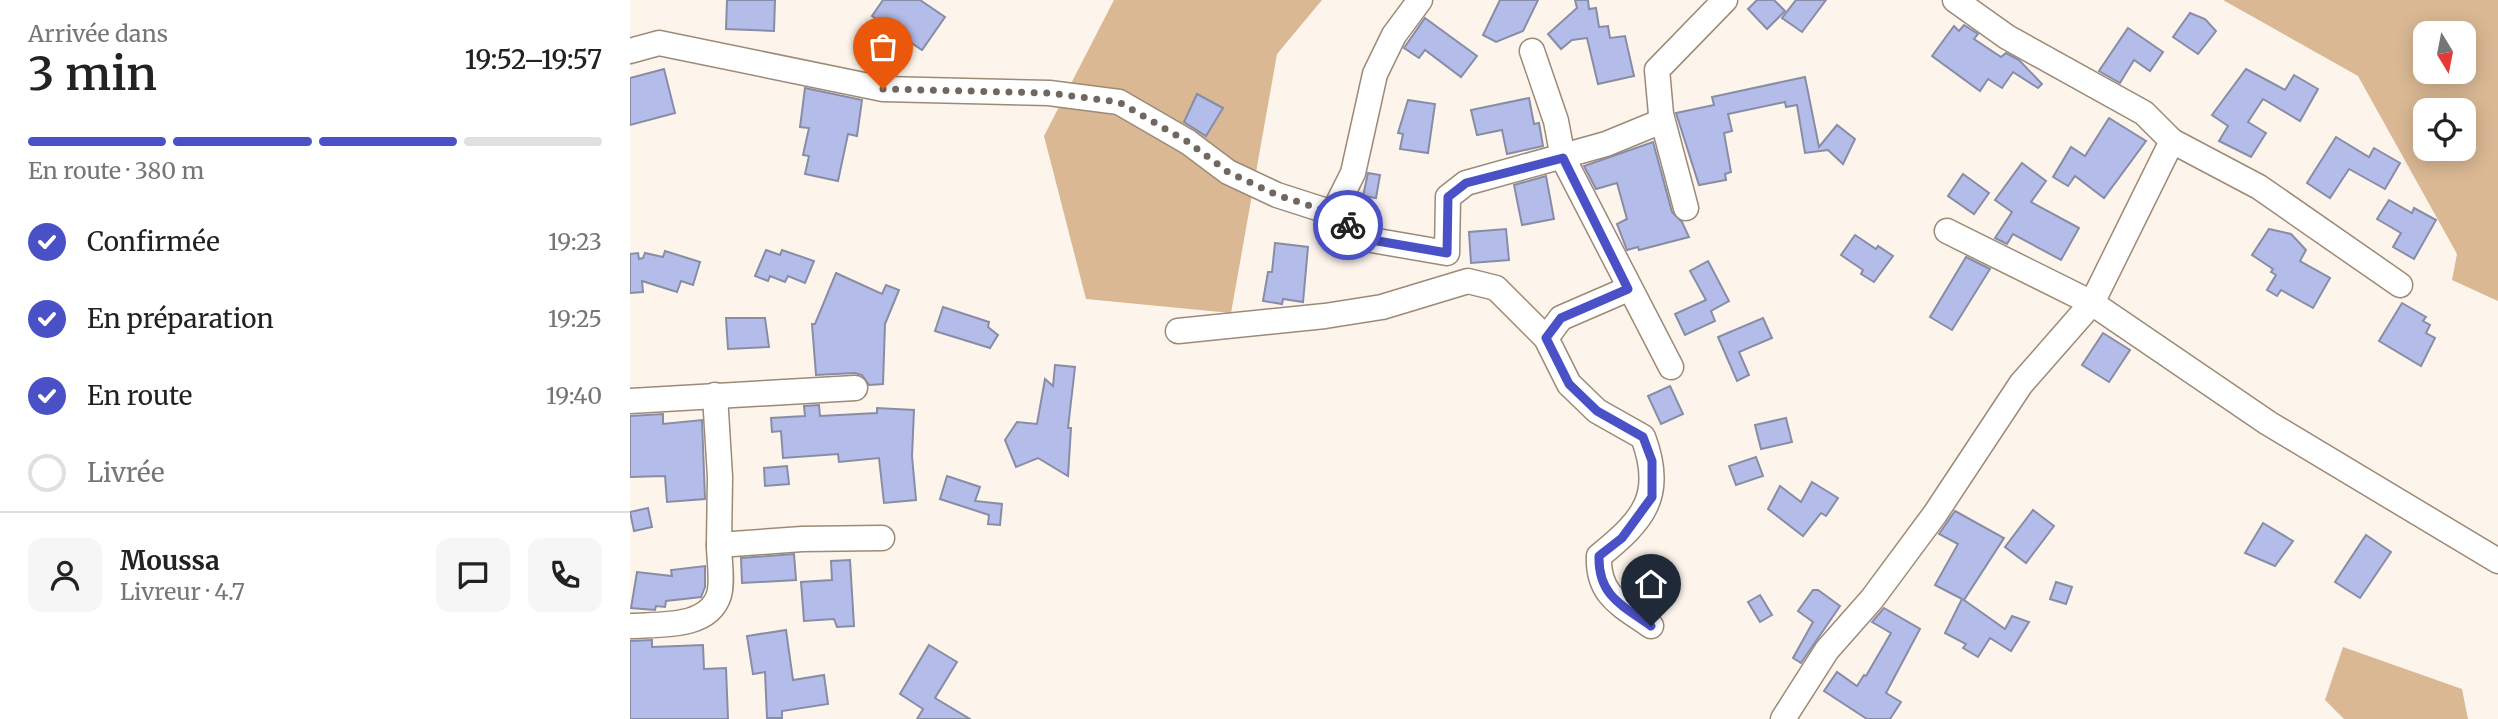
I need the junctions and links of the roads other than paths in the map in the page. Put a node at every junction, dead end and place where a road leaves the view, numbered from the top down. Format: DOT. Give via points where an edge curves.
graph roads {
  1 [pos="1420,0"];
  2 [pos="1725,0"];
  3 [pos="1955,0"];
  4 [pos="630,51"];
  5 [pos="1532,51"];
  6 [pos="1662,121"];
  7 [pos="2172,141"];
  8 [pos="1563,158"];
  9 [pos="1686,208"];
  10 [pos="1333,213"];
  11 [pos="1947,231"];
  12 [pos="2400,285"];
  13 [pos="1628,289"];
  14 [pos="2092,303"];
  15 [pos="1178,331"];
  16 [pos="1546,338"];
  17 [pos="1671,367"];
  18 [pos="855,388"];
  19 [pos="715,395"];
  20 [pos="630,401"];
  21 [pos="882,538"];
  22 [pos="719,545"];
  23 [pos="2498,561"];
  24 [pos="630,626"];
  25 [pos="1651,626"];
  26 [pos="1783,719"];
  1 -- 10 [label="street" via="1394,35 1375,74 1353,173"];
  2 -- 6 [label="street" via="1657,70"];
  3 -- 7 [label="street" via="2007,37 2144,113"];
  4 -- 10 [label="street" via="659,43 883,89 1049,93 1119,102 1188,142 1228,172 1277,195"];
  5 -- 8 [label="street" via="1556,121"];
  6 -- 8 [label="street"];
  6 -- 9 [label="street"];
  7 -- 12 [label="street" via="2259,187"];
  7 -- 14 [label="street"];
  8 -- 10 [label="street" via="1466,183 1448,197 1447,253 1366,239"];
  8 -- 13 [label="street"];
  11 -- 14 [label="street"];
  13 -- 16 [label="street" via="1561,318"];
  13 -- 17 [label="street"];
  14 -- 23 [label="street" via="2268,423"];
  14 -- 26 [label="street" via="2021,384 1935,514 1828,650"];
  15 -- 16 [label="street" via="1382,307 1468,281 1496,288"];
  16 -- 25 [label="street" via="1569,384 1597,411 1643,437 1652,461 1652,497 1622,538 1599,556 1608,595"];
  18 -- 19 [label="street"];
  19 -- 20 [label="street"];
  19 -- 22 [label="street"];
  21 -- 22 [label="street"];
  22 -- 24 [label="street" via="719,594 711,610 698,618"];
}
